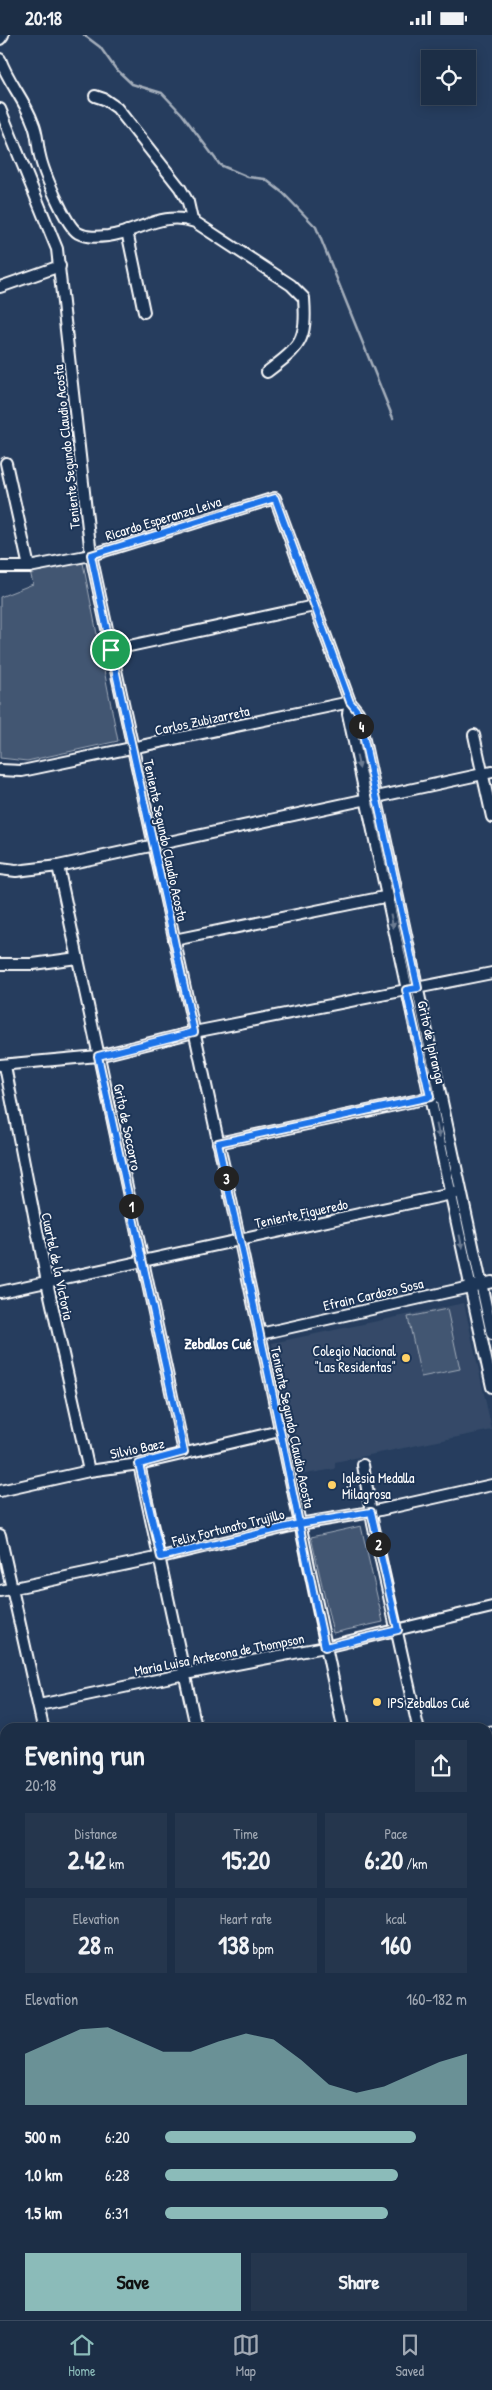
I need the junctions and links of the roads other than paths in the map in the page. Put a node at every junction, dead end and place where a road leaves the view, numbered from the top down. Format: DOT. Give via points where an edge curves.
graph roads {
  1 [pos="3,35"];
  2 [pos="0,39"];
  3 [pos="0,59"];
  4 [pos="2,71"];
  5 [pos="95,96"];
  6 [pos="0,109"];
  7 [pos="192,221"];
  8 [pos="127,231"];
  9 [pos="60,266"];
  10 [pos="0,287"];
  11 [pos="144,312"];
  12 [pos="267,372"];
  13 [pos="6,463"];
  14 [pos="275,498"];
  15 [pos="91,555"];
  16 [pos="0,567"];
  17 [pos="29,567"];
  18 [pos="314,606"];
  19 [pos="111,650"];
  20 [pos="350,702"];
  21 [pos="474,735"];
  22 [pos="132,749"];
  23 [pos="0,770"];
  24 [pos="487,773"];
  25 [pos="371,799"];
  26 [pos="492,817"];
  27 [pos="152,845"];
  28 [pos="58,866"];
  29 [pos="0,869"];
  30 [pos="392,895"];
  31 [pos="174,939"];
  32 [pos="77,958"];
  33 [pos="0,964"];
  34 [pos="492,973"];
  35 [pos="418,988"];
  36 [pos="406,990"];
  37 [pos="194,1032"];
  38 [pos="98,1056"];
  39 [pos="2,1066"];
  40 [pos="436,1097"];
  41 [pos="218,1143"];
  42 [pos="456,1193"];
  43 [pos="239,1241"];
  44 [pos="143,1261"];
  45 [pos="47,1282"];
  46 [pos="492,1282"];
  47 [pos="481,1284"];
  48 [pos="470,1286"];
  49 [pos="0,1292"];
  50 [pos="260,1334"];
  51 [pos="492,1334"];
  52 [pos="492,1387"];
  53 [pos="280,1431"];
  54 [pos="184,1452"];
  55 [pos="139,1464"];
  56 [pos="363,1465"];
  57 [pos="89,1471"];
  58 [pos="492,1485"];
  59 [pos="0,1491"];
  60 [pos="371,1512"];
  61 [pos="299,1524"];
  62 [pos="0,1535"];
  63 [pos="161,1557"];
  64 [pos="11,1589"];
  65 [pos="0,1591"];
  66 [pos="492,1607"];
  67 [pos="398,1630"];
  68 [pos="325,1647"];
  69 [pos="185,1674"];
  70 [pos="39,1705"];
  71 [pos="42,1723"];
  72 [pos="195,1723"];
  73 [pos="341,1723"];
  74 [pos="417,1723"];
  1 -- 2 [label="street"];
  3 -- 4 [label="street"];
  4 -- 8 [label="street" via="34,123 40,158 66,222 78,233 90,237"];
  5 -- 7 [label="street" via="117,108 180,188 188,202"];
  6 -- 9 [label="street, Teniente Segundo Claudio Acosta" via="57,249"];
  7 -- 8 [label="street" via="182,217 168,218"];
  7 -- 12 [label="street" via="292,285 304,297 306,327 292,353"];
  8 -- 11 [label="street"];
  9 -- 10 [label="street"];
  9 -- 15 [label="street, Teniente Segundo Claudio Acosta"];
  13 -- 17 [label="street"];
  14 -- 15 [label="street, Ricardo Esperanza Leiva"];
  14 -- 18 [label="street, Grito de Ipiranga"];
  15 -- 17 [label="street, Ricardo Esperanza Leiva"];
  15 -- 19 [label="street, Teniente Segundo Claudio Acosta"];
  16 -- 17 [label="street, Ricardo Esperanza Leiva"];
  18 -- 19 [label="street"];
  18 -- 20 [label="street, Grito de Ipiranga"];
  19 -- 22 [label="street, Teniente Segundo Claudio Acosta"];
  20 -- 22 [label="street, Carlos Zubizarreta"];
  20 -- 25 [label="street, Grito de Ipiranga" via="358,712"];
  21 -- 24 [label="street"];
  22 -- 23 [label="street, Carlos Zubizarreta" via="22,771"];
  22 -- 27 [label="street, Teniente Segundo Claudio Acosta"];
  24 -- 25 [label="street"];
  24 -- 26 [label="street"];
  25 -- 27 [label="street"];
  25 -- 30 [label="street, Grito de Ipiranga"];
  27 -- 28 [label="street"];
  27 -- 31 [label="street, Teniente Segundo Claudio Acosta"];
  28 -- 29 [label="street" via="16,871"];
  28 -- 32 [label="street, Grito de Soccorro"];
  30 -- 31 [label="street"];
  30 -- 35 [label="street, Grito de Ipiranga"];
  30 -- 36 [label="street, Grito de Ipiranga, one-way"];
  31 -- 37 [label="street, Teniente Segundo Claudio Acosta"];
  32 -- 33 [label="street" via="33,964"];
  32 -- 38 [label="street, Grito de Soccorro"];
  34 -- 35 [label="street"];
  35 -- 36 [label="street"];
  35 -- 40 [label="street, Grito de Ipiranga"];
  36 -- 37 [label="street"];
  36 -- 40 [label="street, Grito de Ipiranga"];
  37 -- 38 [label="street"];
  37 -- 41 [label="street, Teniente Segundo Claudio Acosta"];
  38 -- 39 [label="street"];
  38 -- 44 [label="street, Grito de Soccorro"];
  39 -- 45 [label="street, Cuartel de la Victoria"];
  40 -- 41 [label="street"];
  40 -- 42 [label="street, Grito de Ipiranga"];
  41 -- 43 [label="street, Teniente Segundo Claudio Acosta"];
  42 -- 43 [label="street, Teniente Figueredo"];
  42 -- 47 [label="street, Grito de Ipiranga"];
  42 -- 48 [label="street, Grito de Ipiranga, one-way"];
  43 -- 44 [label="street, Teniente Figueredo"];
  43 -- 50 [label="street, Teniente Segundo Claudio Acosta"];
  44 -- 45 [label="street, Teniente Figueredo"];
  44 -- 54 [label="street, Grito de Soccorro"];
  45 -- 49 [label="street, Teniente Figueredo"];
  45 -- 57 [label="street, Cuartel de la Victoria"];
  46 -- 47 [label="street, Efrain Cardozo Sosa"];
  47 -- 48 [label="street, Efrain Cardozo Sosa"];
  47 -- 51 [label="street, Grito de Ipiranga"];
  48 -- 50 [label="street, Efrain Cardozo Sosa"];
  48 -- 52 [label="street, Grito de Ipiranga"];
  50 -- 53 [label="street, Teniente Segundo Claudio Acosta"];
  53 -- 54 [label="street, Silvio Baez"];
  53 -- 61 [label="street, Teniente Segundo Claudio Acosta"];
  54 -- 55 [label="street, Silvio Baez"];
  55 -- 57 [label="street, Silvio Baez"];
  55 -- 63 [label="street"];
  56 -- 60 [label="street"];
  57 -- 59 [label="street, Silvio Baez"];
  58 -- 60 [label="street, Felix Fortunato Trujillo"];
  60 -- 61 [label="street, Felix Fortunato Trujillo"];
  60 -- 67 [label="street"];
  61 -- 63 [label="street, Felix Fortunato Trujillo"];
  61 -- 68 [label="street, Teniente Segundo Claudio Acosta"];
  62 -- 64 [label="street"];
  63 -- 64 [label="street, Felix Fortunato Trujillo"];
  63 -- 69 [label="street"];
  64 -- 65 [label="street, Felix Fortunato Trujillo"];
  64 -- 70 [label="street"];
  66 -- 67 [label="street, Maria Luisa Artecona de Thompson"];
  67 -- 68 [label="street, Maria Luisa Artecona de Thompson"];
  67 -- 74 [label="street"];
  68 -- 69 [label="street, Maria Luisa Artecona de Thompson"];
  68 -- 73 [label="street, Teniente Segundo Claudio Acosta"];
  69 -- 70 [label="street, Maria Luisa Artecona de Thompson"];
  69 -- 72 [label="street"];
  70 -- 71 [label="street"];
}
